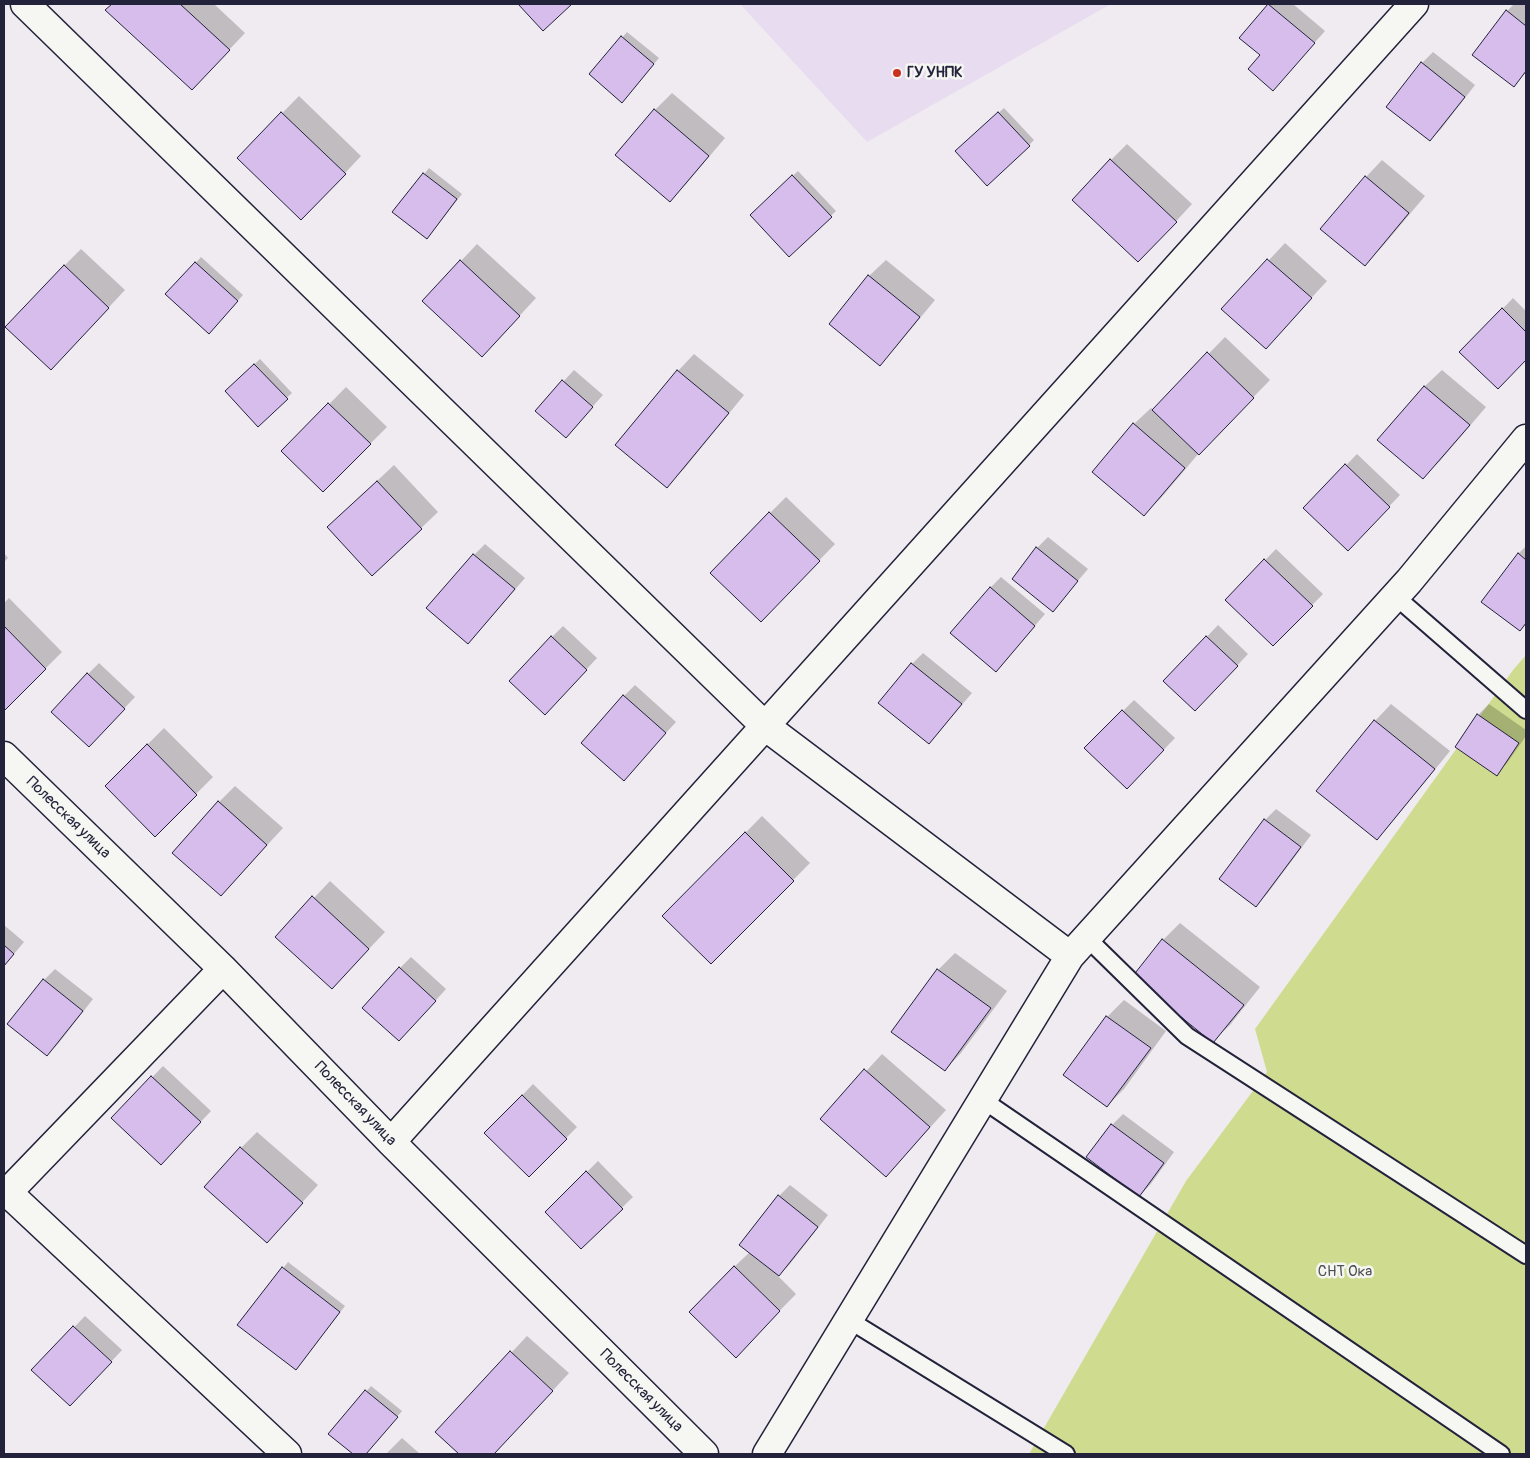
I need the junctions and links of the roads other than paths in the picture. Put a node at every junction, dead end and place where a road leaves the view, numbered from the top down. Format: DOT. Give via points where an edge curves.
graph roads {
  1 [pos="24,4"];
  2 [pos="1414,4"];
  3 [pos="1526,439"];
  4 [pos="1395,596"];
  5 [pos="1526,710"];
  6 [pos="765,726"];
  7 [pos="4,756"];
  8 [pos="1079,947"];
  9 [pos="224,969"];
  10 [pos="983,1100"];
  11 [pos="391,1142"];
  12 [pos="6,1191"];
  13 [pos="1526,1255"];
  14 [pos="848,1320"];
  15 [pos="287,1454"];
  16 [pos="704,1454"];
  17 [pos="766,1454"];
  18 [pos="1066,1454"];
  19 [pos="1501,1454"];
  1 -- 6 [label="street"];
  2 -- 6 [label="street"];
  3 -- 4 [label="street"];
  4 -- 5 [label="lane"];
  4 -- 8 [label="street"];
  6 -- 8 [label="street"];
  6 -- 11 [label="street"];
  7 -- 9 [label="street, Полесская улица"];
  8 -- 10 [label="street"];
  8 -- 13 [label="lane" via="1187,1036"];
  9 -- 11 [label="street, Полесская улица"];
  9 -- 12 [label="street"];
  10 -- 14 [label="street"];
  10 -- 19 [label="lane"];
  11 -- 16 [label="street, Полесская улица"];
  12 -- 15 [label="street"];
  14 -- 17 [label="street"];
  14 -- 18 [label="lane"];
}
